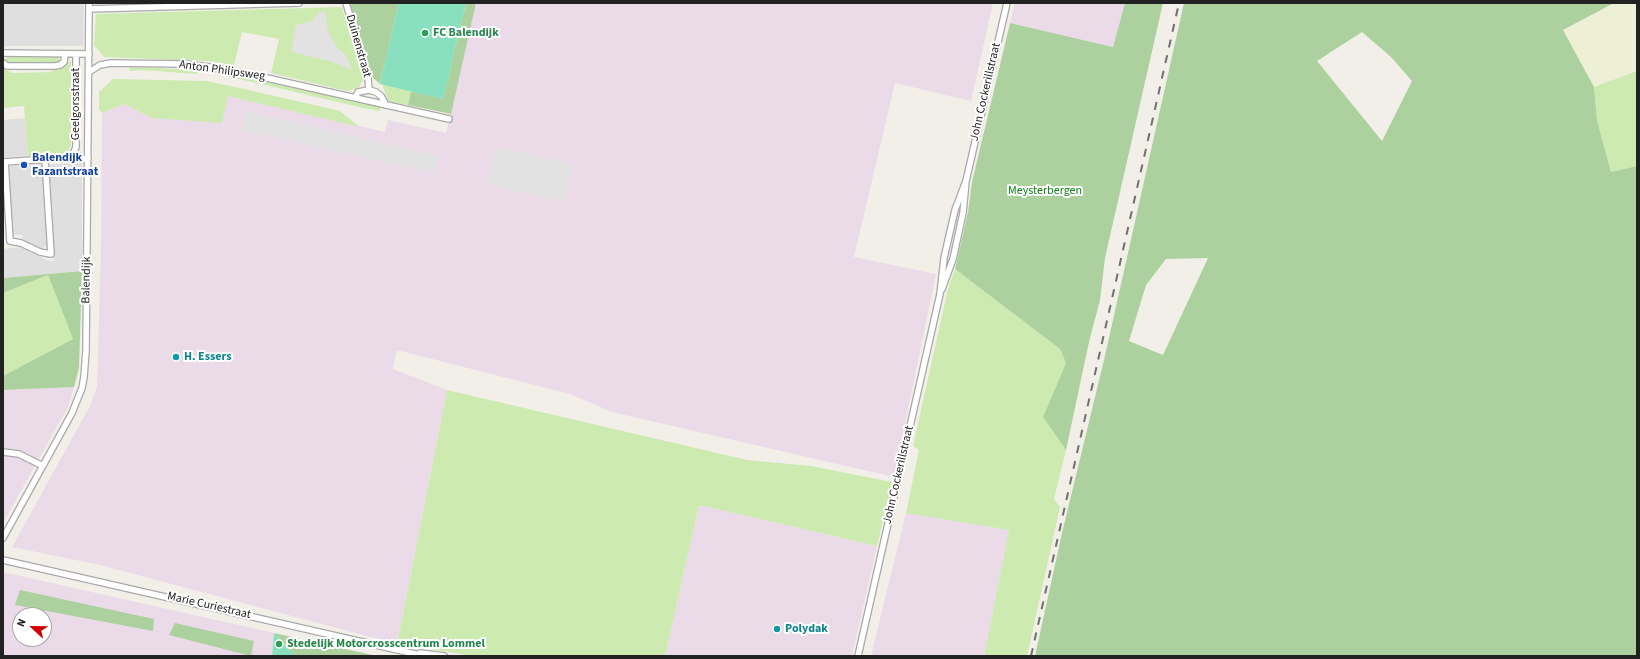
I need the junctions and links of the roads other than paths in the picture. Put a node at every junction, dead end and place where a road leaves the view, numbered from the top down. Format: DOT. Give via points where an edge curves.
graph roads {
  1 [pos="299,3"];
  2 [pos="346,3"];
  3 [pos="1007,3"];
  4 [pos="270,4"];
  5 [pos="89,6"];
  6 [pos="3,53"];
  7 [pos="65,54"];
  8 [pos="76,54"];
  9 [pos="89,54"];
  10 [pos="3,63"];
  11 [pos="89,72"];
  12 [pos="370,90"];
  13 [pos="355,98"];
  14 [pos="386,105"];
  15 [pos="449,119"];
  16 [pos="73,154"];
  17 [pos="45,159"];
  18 [pos="88,159"];
  19 [pos="4,162"];
  20 [pos="966,181"];
  21 [pos="940,294"];
  22 [pos="3,452"];
  23 [pos="43,466"];
  24 [pos="3,538"];
  25 [pos="3,560"];
  26 [pos="414,653"];
  27 [pos="424,656"];
  28 [pos="444,656"];
  29 [pos="858,656"];
  1 -- 4 [label="street"];
  2 -- 12 [label="street, Duinenstraat"];
  3 -- 20 [label="street, John Cockerillstraat"];
  4 -- 5 [label="street"];
  5 -- 9 [label="street, Balendijk"];
  6 -- 7 [label="street"];
  7 -- 8 [label="street"];
  7 -- 10 [label="street" via="64,62 55,66 7,66"];
  8 -- 9 [label="street"];
  8 -- 16 [label="street, Geelgorsstraat" via="76,147"];
  9 -- 11 [label="street, Balendijk"];
  11 -- 13 [label="street, Anton Philipsweg" via="100,65 111,63 185,64 233,71"];
  11 -- 18 [label="street, Balendijk"];
  12 -- 13 [label="street" via="358,92"];
  12 -- 14 [label="street" via="381,96"];
  13 -- 14 [label="street, Anton Philipsweg"];
  14 -- 15 [label="street, Anton Philipsweg"];
  16 -- 17 [label="street, Geelgorsstraat" via="64,158"];
  16 -- 18 [label="street"];
  17 -- 19 [label="street, Geelgorsstraat"];
  17 -- 19 [label="street" via="51,254 10,241"];
  18 -- 23 [label="street, Balendijk" via="84,377 72,413"];
  20 -- 21 [label="street, John Cockerillstraat" via="955,210 944,258"];
  20 -- 21 [label="street, John Cockerillstraat" via="963,214 953,259"];
  21 -- 29 [label="street, John Cockerillstraat"];
  22 -- 23 [label="street" via="19,454"];
  23 -- 24 [label="street, Balendijk"];
  25 -- 26 [label="street, Marie Curiestraat"];
  26 -- 27 [label="street, Marie Curiestraat"];
  26 -- 28 [label="street, Marie Curiestraat"];
}
